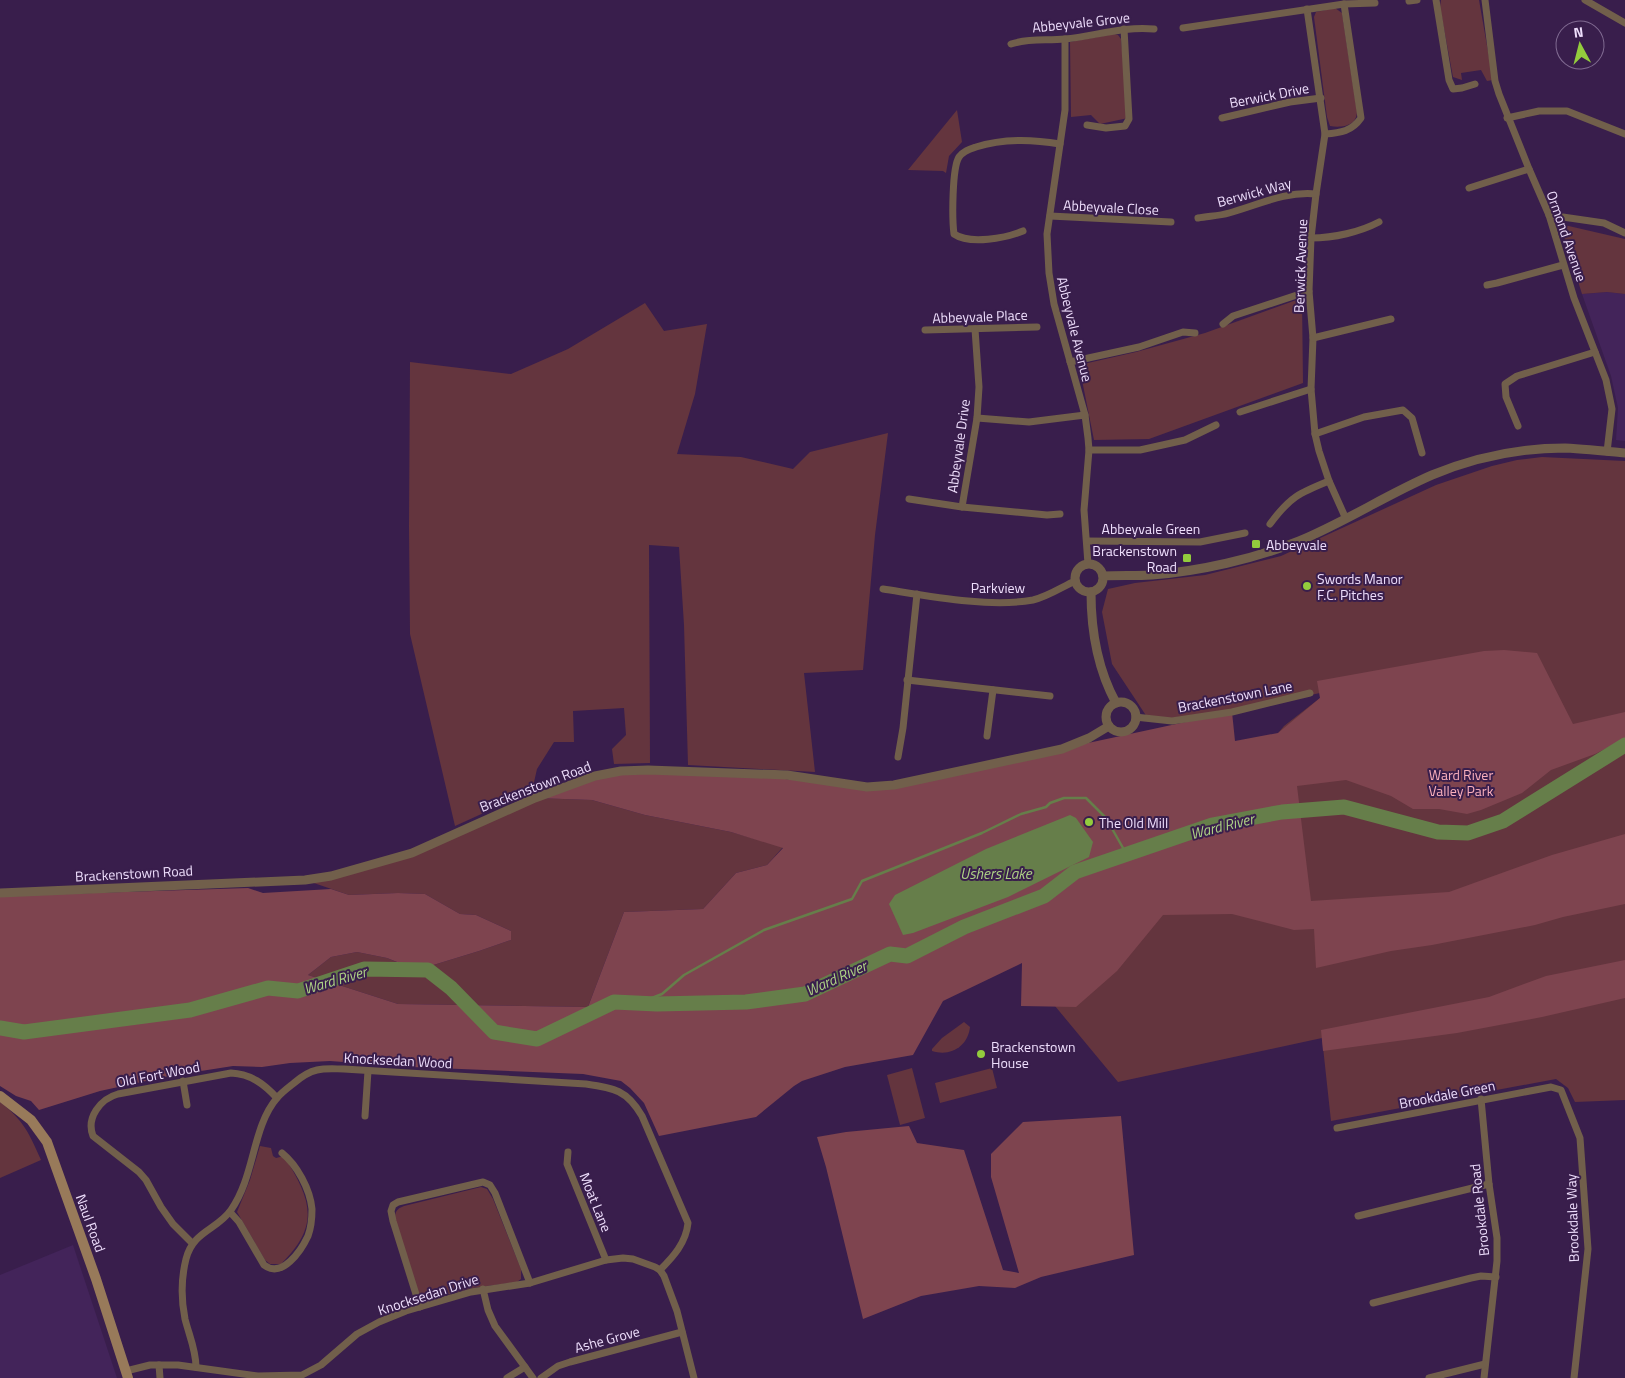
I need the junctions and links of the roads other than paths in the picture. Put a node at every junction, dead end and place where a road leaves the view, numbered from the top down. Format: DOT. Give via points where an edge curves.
graph roads {
  1 [pos="1436,0"];
  2 [pos="1485,0"];
  3 [pos="1585,0"];
  4 [pos="1375,3"];
  5 [pos="1344,4"];
  6 [pos="1307,9"];
  7 [pos="1625,23"];
  8 [pos="1183,28"];
  9 [pos="1124,29"];
  10 [pos="1154,29"];
  11 [pos="1065,39"];
  12 [pos="1011,44"];
  13 [pos="1475,84"];
  14 [pos="1320,98"];
  15 [pos="1222,118"];
  16 [pos="1508,118"];
  17 [pos="1087,125"];
  18 [pos="1325,134"];
  19 [pos="1625,134"];
  20 [pos="1060,144"];
  21 [pos="1528,169"];
  22 [pos="1469,188"];
  23 [pos="1316,194"];
  24 [pos="1050,216"];
  25 [pos="1550,216"];
  26 [pos="1198,218"];
  27 [pos="1171,222"];
  28 [pos="1379,222"];
  29 [pos="1023,231"];
  30 [pos="1625,233"];
  31 [pos="1312,238"];
  32 [pos="1563,265"];
  33 [pos="1487,285"];
  34 [pos="1309,291"];
  35 [pos="1391,319"];
  36 [pos="1223,324"];
  37 [pos="1037,327"];
  38 [pos="975,329"];
  39 [pos="925,330"];
  40 [pos="1195,333"];
  41 [pos="1313,338"];
  42 [pos="1595,352"];
  43 [pos="1070,362"];
  44 [pos="1312,389"];
  45 [pos="1240,412"];
  46 [pos="1085,415"];
  47 [pos="977,418"];
  48 [pos="1216,425"];
  49 [pos="1518,426"];
  50 [pos="1315,434"];
  51 [pos="1089,450"];
  52 [pos="1607,452"];
  53 [pos="1422,453"];
  54 [pos="1625,453"];
  55 [pos="1329,482"];
  56 [pos="909,498"];
  57 [pos="962,507"];
  58 [pos="1060,514"];
  59 [pos="1346,519"];
  60 [pos="1270,524"];
  61 [pos="1245,533"];
  62 [pos="1087,541"];
  63 [pos="1088,564"];
  64 [pos="1102,576"];
  65 [pos="1075,581"];
  66 [pos="883,589"];
  67 [pos="1091,592"];
  68 [pos="917,594"];
  69 [pos="907,680"];
  70 [pos="994,690"];
  71 [pos="1310,693"];
  72 [pos="1050,696"];
  73 [pos="1116,703"];
  74 [pos="1135,718"];
  75 [pos="1109,726"];
  76 [pos="987,736"];
  77 [pos="898,758"];
  78 [pos="0,893"];
  79 [pos="368,1071"];
  80 [pos="183,1081"];
  81 [pos="1561,1090"];
  82 [pos="0,1096"];
  83 [pos="277,1098"];
  84 [pos="1481,1099"];
  85 [pos="186,1105"];
  86 [pos="365,1116"];
  87 [pos="1337,1128"];
  88 [pos="568,1152"];
  89 [pos="282,1153"];
  90 [pos="1489,1184"];
  91 [pos="230,1212"];
  92 [pos="1358,1216"];
  93 [pos="192,1243"];
  94 [pos="606,1260"];
  95 [pos="660,1270"];
  96 [pos="1496,1277"];
  97 [pos="530,1283"];
  98 [pos="482,1289"];
  99 [pos="1373,1303"];
  100 [pos="420,1307"];
  101 [pos="682,1332"];
  102 [pos="1485,1364"];
  103 [pos="159,1366"];
  104 [pos="196,1367"];
  105 [pos="525,1367"];
  106 [pos="127,1374"];
  107 [pos="310,1375"];
  108 [pos="248,1376"];
  109 [pos="160,1378"];
  110 [pos="508,1378"];
  111 [pos="533,1378"];
  112 [pos="541,1378"];
  113 [pos="694,1378"];
  114 [pos="1429,1378"];
  115 [pos="1484,1378"];
  116 [pos="1574,1378"];
  1 -- 13 [label="street" via="1449,80 1453,88"];
  2 -- 16 [label="street, Ormond Avenue" via="1495,80"];
  3 -- 7 [label="street"];
  4 -- 5 [label="street"];
  5 -- 6 [label="street"];
  5 -- 18 [label="street" via="1361,118 1355,126 1341,133"];
  6 -- 8 [label="street"];
  6 -- 14 [label="street, Berwick Avenue"];
  9 -- 10 [label="street, Abbeyvale Grove"];
  9 -- 11 [label="street, Abbeyvale Grove"];
  9 -- 17 [label="street" via="1129,119 1125,126"];
  11 -- 12 [label="street, Abbeyvale Grove" via="1022,40"];
  11 -- 20 [label="street, Abbeyvale Avenue" via="1065,110"];
  14 -- 15 [label="street, Berwick Drive"];
  14 -- 18 [label="street, Berwick Avenue"];
  16 -- 19 [label="street" via="1539,111 1567,111"];
  16 -- 21 [label="street, Ormond Avenue"];
  18 -- 23 [label="street, Berwick Avenue"];
  20 -- 24 [label="street, Abbeyvale Avenue"];
  20 -- 29 [label="street" via="1015,139 986,144 960,155 956,165 954,234 960,238 979,239 1011,236"];
  21 -- 22 [label="street"];
  21 -- 25 [label="street, Ormond Avenue"];
  23 -- 26 [label="street, Berwick Way" via="1273,198 1228,214"];
  23 -- 31 [label="street, Berwick Avenue"];
  24 -- 27 [label="street, Abbeyvale Close"];
  24 -- 43 [label="street, Abbeyvale Avenue" via="1047,234 1049,273"];
  25 -- 30 [label="street" via="1604,223"];
  25 -- 32 [label="street, Ormond Avenue"];
  28 -- 31 [label="street" via="1366,229"];
  31 -- 34 [label="street, Berwick Avenue"];
  32 -- 33 [label="street"];
  32 -- 42 [label="street, Ormond Avenue"];
  34 -- 36 [label="street" via="1233,316"];
  34 -- 41 [label="street, Berwick Avenue"];
  35 -- 41 [label="street"];
  37 -- 38 [label="street, Abbeyvale Place"];
  38 -- 39 [label="street, Abbeyvale Place"];
  38 -- 47 [label="street, Abbeyvale Drive" via="979,387"];
  40 -- 43 [label="street" via="1183,332 1139,347"];
  41 -- 44 [label="street, Berwick Avenue"];
  42 -- 49 [label="street" via="1517,376 1505,384 1506,397"];
  42 -- 52 [label="street, Ormond Avenue" via="1606,380 1612,409"];
  43 -- 46 [label="street, Abbeyvale Avenue"];
  44 -- 45 [label="street"];
  44 -- 50 [label="street, Berwick Avenue"];
  46 -- 47 [label="street" via="1030,422"];
  46 -- 51 [label="street, Abbeyvale Avenue"];
  47 -- 57 [label="street, Abbeyvale Drive"];
  48 -- 51 [label="street" via="1185,440 1140,450"];
  50 -- 53 [label="street" via="1402,410 1412,418"];
  50 -- 55 [label="street, Berwick Avenue"];
  51 -- 62 [label="street, Abbeyvale Avenue" via="1084,510"];
  52 -- 54 [label="street"];
  52 -- 59 [label="street" via="1546,449 1473,460 1431,476"];
  55 -- 59 [label="street, Berwick Avenue"];
  55 -- 60 [label="street" via="1288,501"];
  56 -- 57 [label="street"];
  57 -- 58 [label="street"];
  59 -- 64 [label="street" via="1298,541 1226,563 1151,575"];
  61 -- 62 [label="street, Abbeyvale Green" via="1200,542"];
  62 -- 63 [label="street, Abbeyvale Avenue"];
  63 -- 64 [label="street" via="1099,569"];
  63 -- 65 [label="street" via="1079,568"];
  64 -- 67 [label="street" via="1098,588"];
  65 -- 67 [label="street" via="1079,588"];
  65 -- 68 [label="street, Parkview" via="1035,600 1005,602"];
  66 -- 68 [label="street, Parkview"];
  67 -- 73 [label="street" via="1093,631"];
  68 -- 69 [label="street"];
  69 -- 70 [label="street"];
  69 -- 77 [label="street"];
  70 -- 72 [label="street"];
  70 -- 76 [label="street"];
  71 -- 74 [label="street, Brackenstown Lane" via="1232,712 1172,721"];
  73 -- 74 [label="street" via="1133,708"];
  73 -- 75 [label="street" via="1106,713"];
  74 -- 75 [label="street" via="1127,730 1117,731"];
  75 -- 78 [label="street, Brackenstown Road" via="1062,749 867,787 787,775 621,771 595,776 535,798 412,853 305,880"];
  79 -- 83 [label="street, Knocksedan Wood" via="328,1069 308,1072"];
  79 -- 86 [label="street"];
  79 -- 95 [label="street, Knocksedan Wood" via="586,1084 624,1093 642,1116 688,1223 678,1249"];
  80 -- 83 [label="street, Old Fort Wood" via="241,1074 259,1082"];
  80 -- 85 [label="street"];
  80 -- 93 [label="street, Old Fort Wood" via="111,1096 99,1106 90,1126 97,1140 146,1180 173,1224"];
  81 -- 84 [label="street, Brookdale Green" via="1551,1087"];
  81 -- 116 [label="street, Brookdale Way" via="1580,1138 1588,1249"];
  82 -- 106 [label="main road, Naul Road" via="31,1120 47,1142"];
  83 -- 91 [label="street, Knocksedan Wood" via="260,1131 243,1189"];
  84 -- 87 [label="street, Brookdale Green"];
  84 -- 90 [label="street, Brookdale Road"];
  88 -- 94 [label="street, Moat Lane" via="568,1164"];
  89 -- 91 [label="street" via="291,1160 307,1189 312,1208 308,1235 298,1252 282,1268 268,1268"];
  90 -- 92 [label="street"];
  90 -- 96 [label="street, Brookdale Road" via="1497,1238"];
  91 -- 93 [label="street, Knocksedan Wood"];
  93 -- 104 [label="street" via="186,1258 182,1292"];
  94 -- 95 [label="street, Knocksedan Drive" via="633,1259"];
  94 -- 97 [label="street, Knocksedan Drive"];
  95 -- 101 [label="street"];
  96 -- 99 [label="street" via="1480,1276"];
  96 -- 102 [label="street, Brookdale Road"];
  97 -- 98 [label="street, Knocksedan Drive"];
  97 -- 100 [label="street" via="495,1193 490,1185 483,1182 393,1205 392,1221"];
  98 -- 100 [label="street, Knocksedan Drive"];
  98 -- 105 [label="street" via="495,1326"];
  100 -- 107 [label="street, Knocksedan Drive" via="357,1334"];
  101 -- 112 [label="street, Ashe Grove" via="570,1362"];
  101 -- 113 [label="street"];
  102 -- 114 [label="street"];
  102 -- 115 [label="street, Brookdale Road"];
  103 -- 104 [label="street, Knocksedan Drive"];
  103 -- 106 [label="street, Knocksedan Drive"];
  103 -- 109 [label="street"];
  104 -- 108 [label="street, Knocksedan Drive"];
  105 -- 110 [label="street"];
  105 -- 111 [label="street"];
  107 -- 108 [label="street, Knocksedan Drive"];
}
